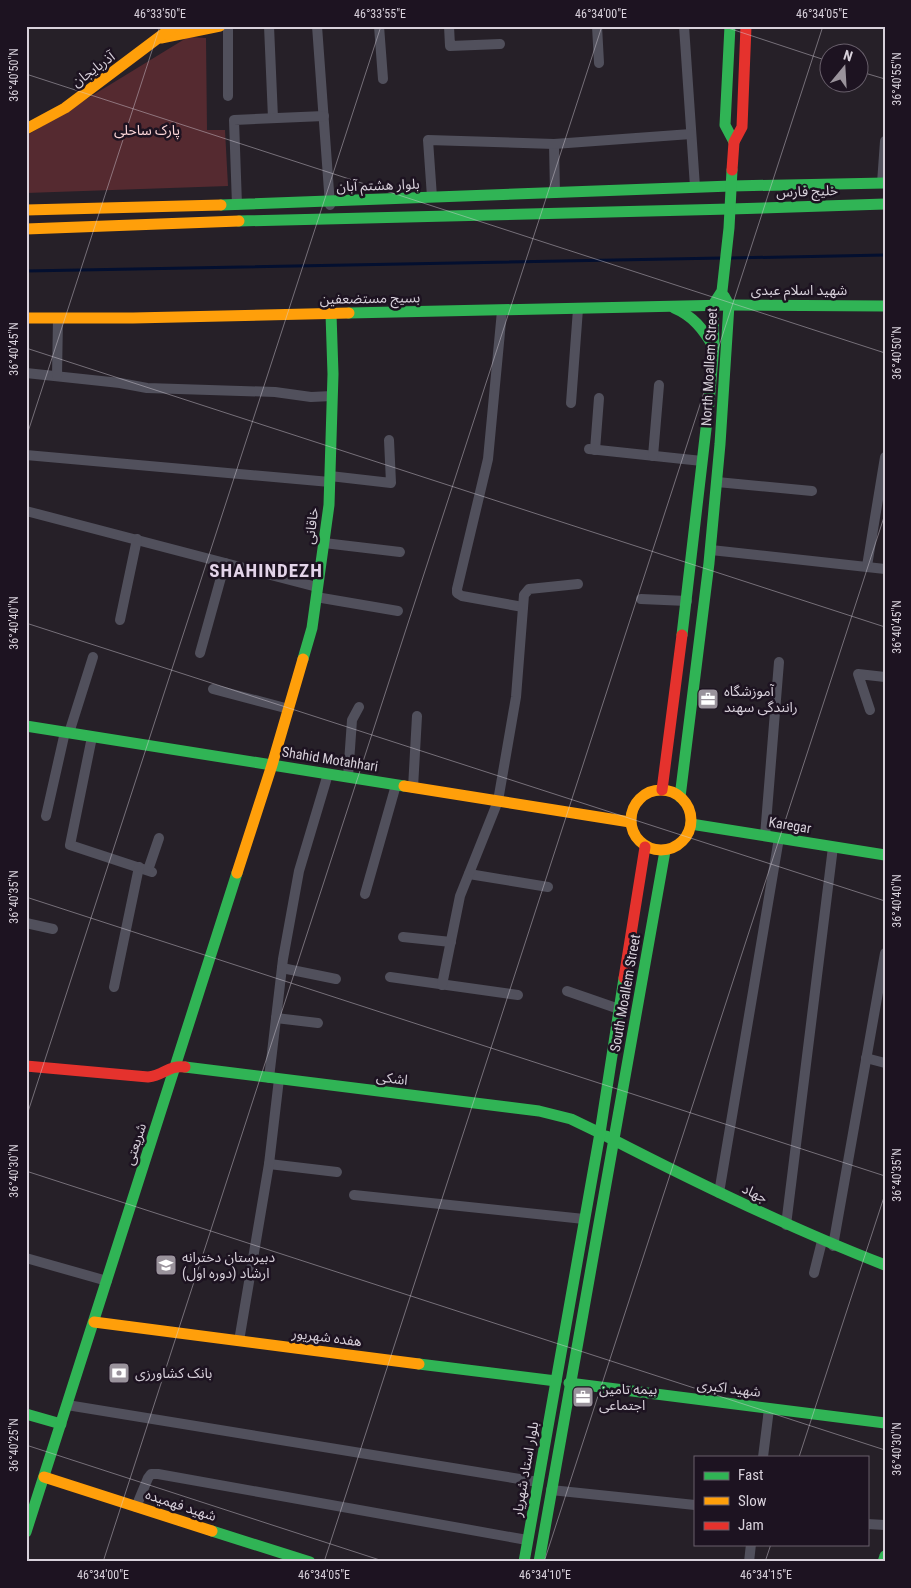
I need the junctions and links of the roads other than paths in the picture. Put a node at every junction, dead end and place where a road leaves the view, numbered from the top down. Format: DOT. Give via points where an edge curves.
graph roads {
  1 [pos="174,26"];
  2 [pos="220,26"];
  3 [pos="228,26"];
  4 [pos="269,26"];
  5 [pos="317,26"];
  6 [pos="379,26"];
  7 [pos="449,26"];
  8 [pos="597,26"];
  9 [pos="684,26"];
  10 [pos="730,26"];
  11 [pos="746,26"];
  12 [pos="160,38"];
  13 [pos="500,44"];
  14 [pos="599,63"];
  15 [pos="383,79"];
  16 [pos="228,96"];
  17 [pos="324,116"];
  18 [pos="273,118"];
  19 [pos="26,129"];
  20 [pos="692,134"];
  21 [pos="885,141"];
  22 [pos="734,142"];
  23 [pos="554,144"];
  24 [pos="883,183"];
  25 [pos="731,186"];
  26 [pos="695,187"];
  27 [pos="555,193"];
  28 [pos="432,197"];
  29 [pos="330,202"];
  30 [pos="885,204"];
  31 [pos="237,205"];
  32 [pos="126,208"];
  33 [pos="730,208"];
  34 [pos="26,210"];
  35 [pos="330,218"];
  36 [pos="126,226"];
  37 [pos="26,229"];
  38 [pos="722,291"];
  39 [pos="713,305"];
  40 [pos="729,305"];
  41 [pos="885,306"];
  42 [pos="672,308"];
  43 [pos="578,309"];
  44 [pos="502,311"];
  45 [pos="331,314"];
  46 [pos="26,318"];
  47 [pos="58,318"];
  48 [pos="714,346"];
  49 [pos="26,373"];
  50 [pos="57,376"];
  51 [pos="659,385"];
  52 [pos="332,396"];
  53 [pos="599,398"];
  54 [pos="571,403"];
  55 [pos="389,440"];
  56 [pos="704,442"];
  57 [pos="720,444"];
  58 [pos="26,456"];
  59 [pos="654,456"];
  60 [pos="885,457"];
  61 [pos="702,461"];
  62 [pos="330,479"];
  63 [pos="883,481"];
  64 [pos="717,482"];
  65 [pos="812,491"];
  66 [pos="26,511"];
  67 [pos="139,540"];
  68 [pos="324,543"];
  69 [pos="711,550"];
  70 [pos="400,552"];
  71 [pos="226,563"];
  72 [pos="868,566"];
  73 [pos="885,569"];
  74 [pos="578,584"];
  75 [pos="317,592"];
  76 [pos="641,599"];
  77 [pos="686,600"];
  78 [pos="523,606"];
  79 [pos="398,611"];
  80 [pos="120,620"];
  81 [pos="200,653"];
  82 [pos="94,656"];
  83 [pos="779,662"];
  84 [pos="885,676"];
  85 [pos="213,689"];
  86 [pos="359,707"];
  87 [pos="289,709"];
  88 [pos="870,710"];
  89 [pos="417,716"];
  90 [pos="26,726"];
  91 [pos="67,733"];
  92 [pos="92,737"];
  93 [pos="272,765"];
  94 [pos="328,774"];
  95 [pos="348,777"];
  96 [pos="396,785"];
  97 [pos="413,788"];
  98 [pos="662,790"];
  99 [pos="680,797"];
  100 [pos="498,801"];
  101 [pos="46,816"];
  102 [pos="630,822"];
  103 [pos="691,824"];
  104 [pos="765,836"];
  105 [pos="159,838"];
  106 [pos="779,838"];
  107 [pos="645,847"];
  108 [pos="833,847"];
  109 [pos="664,851"];
  110 [pos="885,855"];
  111 [pos="146,870"];
  112 [pos="469,874"];
  113 [pos="548,887"];
  114 [pos="365,894"];
  115 [pos="26,923"];
  116 [pos="53,929"];
  117 [pos="403,936"];
  118 [pos="451,942"];
  119 [pos="885,953"];
  120 [pos="282,968"];
  121 [pos="390,977"];
  122 [pos="336,979"];
  123 [pos="442,984"];
  124 [pos="114,987"];
  125 [pos="567,991"];
  126 [pos="518,995"];
  127 [pos="620,1009"];
  128 [pos="276,1018"];
  129 [pos="318,1023"];
  130 [pos="866,1058"];
  131 [pos="885,1063"];
  132 [pos="26,1066"];
  133 [pos="175,1066"];
  134 [pos="274,1078"];
  135 [pos="600,1133"];
  136 [pos="615,1141"];
  137 [pos="269,1164"];
  138 [pos="337,1172"];
  139 [pos="720,1192"];
  140 [pos="354,1195"];
  141 [pos="584,1219"];
  142 [pos="786,1225"];
  143 [pos="828,1244"];
  144 [pos="26,1258"];
  145 [pos="885,1265"];
  146 [pos="814,1272"];
  147 [pos="107,1281"];
  148 [pos="94,1322"];
  149 [pos="239,1341"];
  150 [pos="556,1382"];
  151 [pos="570,1383"];
  152 [pos="67,1406"];
  153 [pos="769,1409"];
  154 [pos="26,1414"];
  155 [pos="61,1424"];
  156 [pos="885,1424"];
  157 [pos="763,1456"];
  158 [pos="44,1477"];
  159 [pos="538,1482"];
  160 [pos="551,1490"];
  161 [pos="30,1505"];
  162 [pos="694,1505"];
  163 [pos="136,1507"];
  164 [pos="868,1524"];
  165 [pos="885,1525"];
  166 [pos="26,1532"];
  167 [pos="527,1540"];
  168 [pos="751,1546"];
  169 [pos="885,1556"];
  170 [pos="310,1562"];
  171 [pos="524,1562"];
  172 [pos="539,1562"];
  173 [pos="749,1562"];
  174 [pos="883,1562"];
  1 -- 12 [label="main road, آذربایجان"];
  2 -- 12 [label="main road"];
  3 -- 16 [label="street"];
  4 -- 18 [label="street"];
  5 -- 17 [label="street"];
  6 -- 15 [label="street"];
  7 -- 13 [label="street" via="450,46"];
  8 -- 14 [label="street"];
  9 -- 20 [label="street"];
  10 -- 22 [label="main road" via="725,125"];
  11 -- 22 [label="main road" via="742,128"];
  12 -- 19 [label="main road, آذربایجان" via="65,108"];
  17 -- 18 [label="street"];
  17 -- 29 [label="street"];
  18 -- 31 [label="street" via="234,120"];
  20 -- 23 [label="street"];
  20 -- 26 [label="street"];
  21 -- 24 [label="street"];
  22 -- 25 [label="main road"];
  23 -- 27 [label="street"];
  23 -- 28 [label="street" via="428,140"];
  24 -- 25 [label="main road, خلیج فارس"];
  25 -- 26 [label="main road, بلوار هشتم آبان"];
  25 -- 33 [label="main road"];
  26 -- 27 [label="main road, بلوار هشتم آبان"];
  27 -- 28 [label="main road, بلوار هشتم آبان"];
  28 -- 29 [label="main road, بلوار هشتم آبان"];
  29 -- 31 [label="main road, بلوار هشتم آبان"];
  29 -- 35 [label="street"];
  30 -- 33 [label="main road, خلیج فارس"];
  31 -- 32 [label="main road, بلوار هشتم آبان"];
  32 -- 34 [label="main road, بلوار هشتم آبان"];
  32 -- 36 [label="main road"];
  33 -- 35 [label="main road"];
  33 -- 38 [label="main road"];
  35 -- 36 [label="main road"];
  36 -- 37 [label="main road"];
  38 -- 39 [label="main road, North Moallem Street"];
  38 -- 40 [label="main road, North Moallem Street"];
  39 -- 40 [label="main road, شهید اسلام عبدی"];
  39 -- 42 [label="main road, بسیج مستضعفین"];
  39 -- 48 [label="main road, North Moallem Street"];
  40 -- 41 [label="main road, شهید اسلام عبدی"];
  40 -- 57 [label="main road, North Moallem Street"];
  42 -- 43 [label="main road, بسیج مستضعفین"];
  42 -- 48 [label="main road" via="681,310 696,321"];
  43 -- 44 [label="main road, بسیج مستضعفین"];
  43 -- 54 [label="street"];
  44 -- 45 [label="main road, بسیج مستضعفین"];
  44 -- 78 [label="street" via="488,459 457,589 462,596"];
  45 -- 47 [label="main road, بسیج مستضعفین"];
  45 -- 52 [label="main road, خاقانی"];
  46 -- 47 [label="main road, بسیج مستضعفین"];
  47 -- 50 [label="street"];
  48 -- 56 [label="main road, North Moallem Street"];
  49 -- 50 [label="street"];
  50 -- 52 [label="street" via="147,388"];
  51 -- 59 [label="street"];
  52 -- 62 [label="main road, خاقانی"];
  53 -- 59 [label="street" via="592,449"];
  55 -- 62 [label="street" via="391,483"];
  56 -- 57 [label="main road"];
  56 -- 61 [label="main road, North Moallem Street"];
  57 -- 64 [label="main road, North Moallem Street"];
  58 -- 62 [label="street"];
  59 -- 61 [label="street"];
  60 -- 63 [label="street"];
  61 -- 77 [label="main road, North Moallem Street"];
  62 -- 68 [label="main road, خاقانی"];
  63 -- 72 [label="street"];
  64 -- 65 [label="street"];
  64 -- 69 [label="main road, North Moallem Street"];
  66 -- 67 [label="street"];
  67 -- 71 [label="street"];
  67 -- 80 [label="street"];
  68 -- 70 [label="street"];
  68 -- 75 [label="main road, خاقانی"];
  69 -- 72 [label="street"];
  69 -- 99 [label="main road, North Moallem Street"];
  71 -- 75 [label="street"];
  71 -- 81 [label="street"];
  72 -- 73 [label="street"];
  74 -- 78 [label="street" via="530,589 524,595"];
  75 -- 79 [label="street"];
  75 -- 87 [label="main road, خاقانی" via="312,628"];
  76 -- 77 [label="street"];
  77 -- 98 [label="main road, North Moallem Street"];
  78 -- 100 [label="street" via="516,697"];
  82 -- 91 [label="street"];
  83 -- 104 [label="street"];
  84 -- 88 [label="street" via="858,674"];
  85 -- 87 [label="street"];
  86 -- 95 [label="street" via="352,720"];
  87 -- 93 [label="main road, خاقانی"];
  89 -- 97 [label="street"];
  90 -- 91 [label="main road, Shahid Motahhari"];
  91 -- 92 [label="main road, Shahid Motahhari"];
  91 -- 101 [label="street"];
  92 -- 93 [label="main road, Shahid Motahhari"];
  92 -- 111 [label="street" via="70,845"];
  93 -- 94 [label="main road, Shahid Motahhari"];
  93 -- 133 [label="main road, شریعتی"];
  94 -- 95 [label="main road, Shahid Motahhari"];
  94 -- 120 [label="street" via="299,871"];
  95 -- 96 [label="main road, Shahid Motahhari"];
  96 -- 97 [label="main road, Shahid Motahhari"];
  96 -- 114 [label="street"];
  97 -- 100 [label="main road, Shahid Motahhari"];
  98 -- 99 [label="main road"];
  98 -- 102 [label="main road" via="652,791 639,799 631,812"];
  99 -- 103 [label="main road" via="691,814"];
  100 -- 102 [label="main road, Shahid Motahhari"];
  100 -- 112 [label="street"];
  102 -- 107 [label="main road" via="632,832"];
  103 -- 104 [label="main road, Karegar"];
  103 -- 109 [label="main road" via="682,842"];
  104 -- 106 [label="main road, Karegar"];
  105 -- 111 [label="street"];
  106 -- 108 [label="main road, Karegar"];
  106 -- 139 [label="street"];
  107 -- 109 [label="main road"];
  107 -- 127 [label="main road, South Moallem Street"];
  108 -- 110 [label="main road, Karegar"];
  108 -- 142 [label="street"];
  109 -- 136 [label="main road, South Moallem Street"];
  111 -- 124 [label="street"];
  112 -- 113 [label="street"];
  112 -- 118 [label="street" via="460,896"];
  115 -- 116 [label="street"];
  117 -- 118 [label="street"];
  118 -- 123 [label="street"];
  119 -- 130 [label="street"];
  120 -- 122 [label="street"];
  120 -- 128 [label="street"];
  121 -- 123 [label="street"];
  123 -- 126 [label="street"];
  125 -- 127 [label="street"];
  127 -- 135 [label="main road, South Moallem Street"];
  128 -- 129 [label="street"];
  128 -- 134 [label="street"];
  130 -- 131 [label="street"];
  130 -- 143 [label="street"];
  132 -- 133 [label="main road" via="148,1077 159,1076"];
  133 -- 134 [label="main road, اشکی"];
  133 -- 147 [label="main road, شریعتی"];
  134 -- 135 [label="main road, اشکی" via="539,1111 561,1115"];
  134 -- 137 [label="street"];
  135 -- 136 [label="main road"];
  135 -- 141 [label="main road, South Moallem Street"];
  136 -- 139 [label="main road, جهاد"];
  136 -- 151 [label="main road, South Moallem Street"];
  137 -- 138 [label="street"];
  137 -- 149 [label="street"];
  139 -- 142 [label="main road, جهاد"];
  140 -- 141 [label="street"];
  141 -- 150 [label="main road, South Moallem Street"];
  142 -- 143 [label="main road, جهاد"];
  143 -- 145 [label="main road, جهاد"];
  143 -- 146 [label="street"];
  144 -- 147 [label="street"];
  147 -- 148 [label="main road, شریعتی"];
  148 -- 149 [label="main road, هفده شهریور"];
  148 -- 152 [label="main road, شریعتی"];
  149 -- 150 [label="main road, هفده شهریور"];
  150 -- 151 [label="main road, هفده شهریور"];
  150 -- 159 [label="main road, بلوار استاد شهریار"];
  151 -- 153 [label="main road, شهید اکبری"];
  151 -- 160 [label="main road"];
  152 -- 155 [label="main road, شریعتی"];
  152 -- 159 [label="street"];
  153 -- 156 [label="main road, شهید اکبری"];
  153 -- 157 [label="street"];
  154 -- 155 [label="main road"];
  155 -- 158 [label="main road, شریعتی"];
  158 -- 161 [label="main road, شریعتی"];
  158 -- 163 [label="main road, شهید فهمیده"];
  159 -- 167 [label="main road, بلوار استاد شهریار"];
  160 -- 162 [label="street"];
  160 -- 172 [label="main road"];
  161 -- 166 [label="main road, شریعتی"];
  163 -- 167 [label="street" via="148,1478 151,1474 158,1474"];
  163 -- 170 [label="main road, شهید فهمیده"];
  164 -- 165 [label="street"];
  167 -- 171 [label="main road, بلوار استاد شهریار"];
  168 -- 173 [label="street"];
  169 -- 174 [label="main road"];
}
